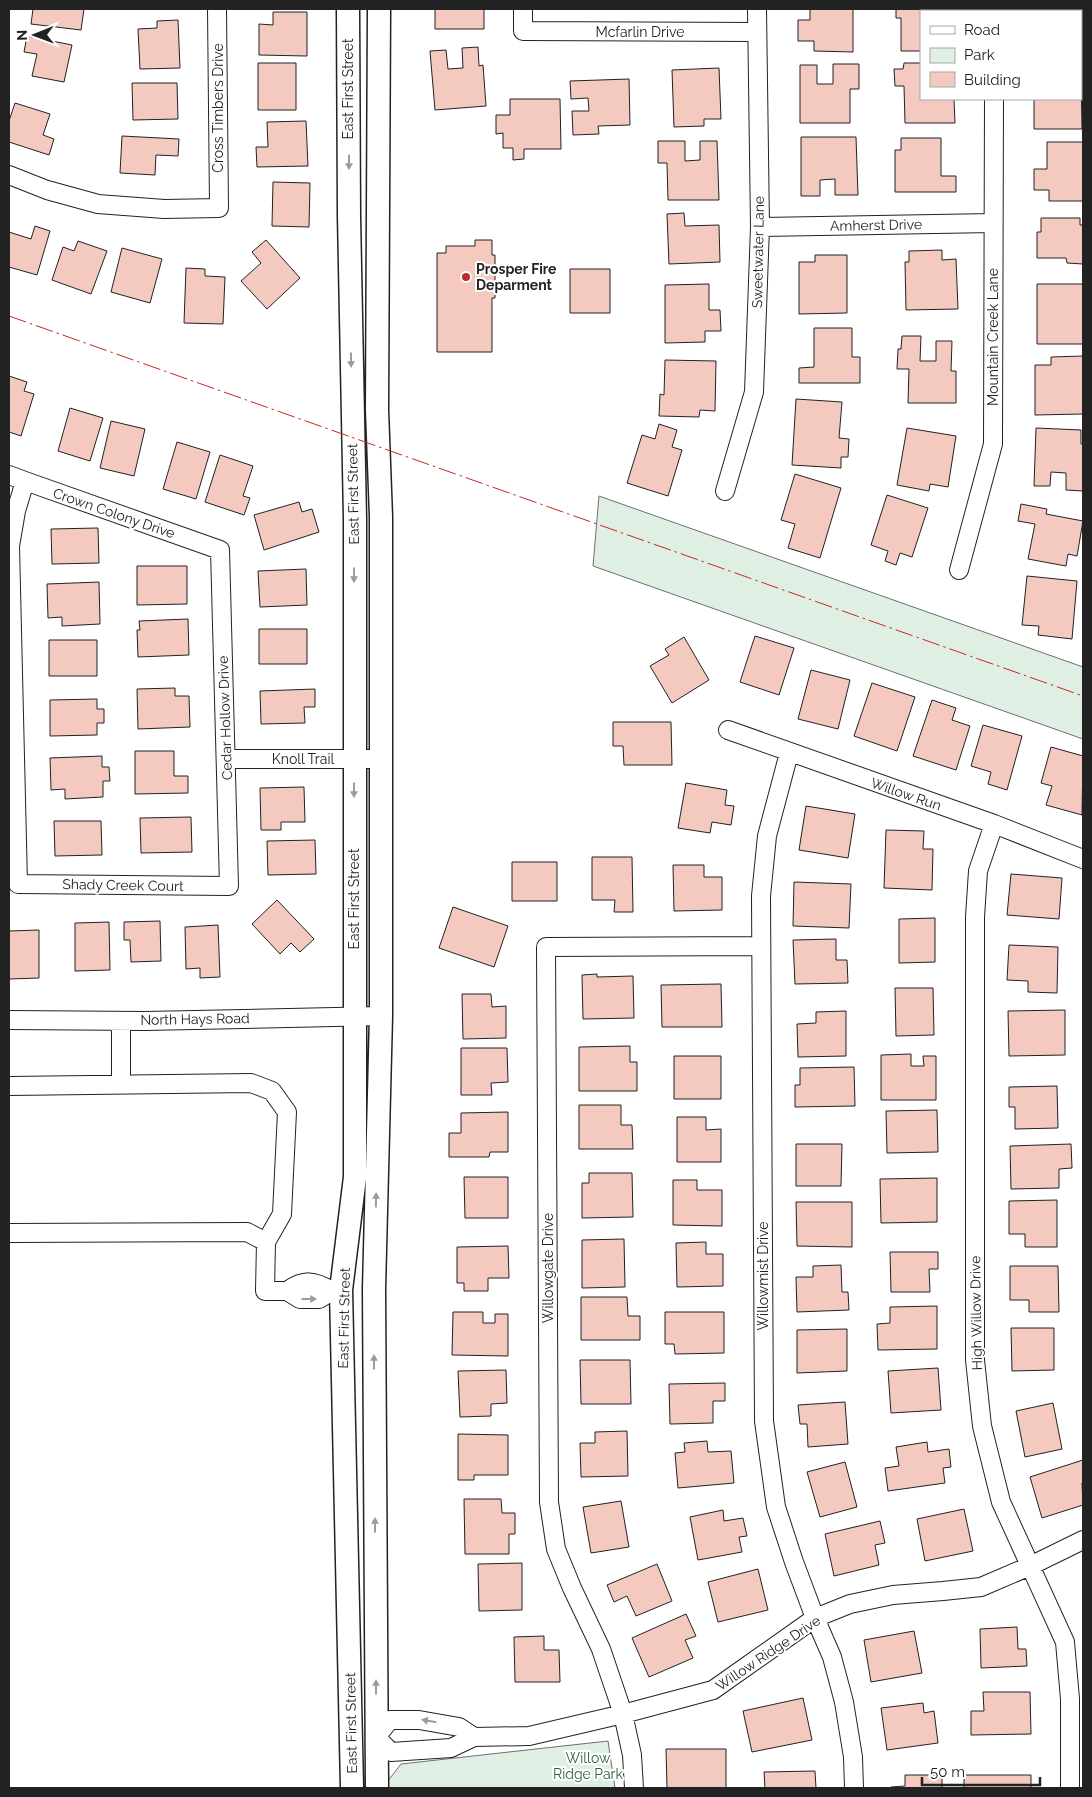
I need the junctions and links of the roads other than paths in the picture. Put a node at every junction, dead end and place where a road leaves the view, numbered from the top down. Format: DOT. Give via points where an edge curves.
graph roads {
  1 [pos="217,9"];
  2 [pos="348,9"];
  3 [pos="379,9"];
  4 [pos="523,9"];
  5 [pos="757,9"];
  6 [pos="757,32"];
  7 [pos="994,100"];
  8 [pos="9,176"];
  9 [pos="349,216"];
  10 [pos="377,216"];
  11 [pos="993,223"];
  12 [pos="760,227"];
  13 [pos="350,321"];
  14 [pos="377,321"];
  15 [pos="17,478"];
  16 [pos="726,491"];
  17 [pos="381,517"];
  18 [pos="355,518"];
  19 [pos="220,550"];
  20 [pos="959,570"];
  21 [pos="728,730"];
  22 [pos="789,753"];
  23 [pos="354,758"];
  24 [pos="226,759"];
  25 [pos="381,759"];
  26 [pos="994,824"];
  27 [pos="1083,859"];
  28 [pos="228,886"];
  29 [pos="760,946"];
  30 [pos="354,1016"];
  31 [pos="381,1016"];
  32 [pos="9,1020"];
  33 [pos="121,1020"];
  34 [pos="121,1085"];
  35 [pos="9,1086"];
  36 [pos="9,1233"];
  37 [pos="266,1242"];
  38 [pos="374,1289"];
  39 [pos="336,1290"];
  40 [pos="1083,1540"];
  41 [pos="1030,1566"];
  42 [pos="815,1618"];
  43 [pos="623,1714"];
  44 [pos="376,1737"];
  45 [pos="474,1737"];
  46 [pos="351,1738"];
  47 [pos="352,1788"];
  48 [pos="377,1788"];
  49 [pos="634,1788"];
  50 [pos="854,1788"];
  51 [pos="1070,1788"];
  1 -- 8 [label="street, Cross Timbers Drive" via="218,208 164,209 98,204"];
  2 -- 9 [label="main road, East First Street, one-way"];
  3 -- 10 [label="main road, East First Street"];
  4 -- 6 [label="street, Mcfarlin Drive" via="523,31"];
  5 -- 6 [label="street, Sweetwater Lane"];
  6 -- 12 [label="street, Sweetwater Lane"];
  7 -- 11 [label="street, Mountain Creek Lane"];
  9 -- 10 [label="main road"];
  9 -- 13 [label="main road, East First Street"];
  10 -- 14 [label="main road, East First Street"];
  11 -- 12 [label="street, Amherst Drive"];
  11 -- 20 [label="street, Mountain Creek Lane" via="993,444"];
  12 -- 16 [label="street, Sweetwater Lane" via="754,392"];
  13 -- 14 [label="main road"];
  13 -- 18 [label="main road, East First Street, one-way"];
  14 -- 17 [label="main road, East First Street"];
  15 -- 19 [label="street, Crown Colony Drive"];
  15 -- 28 [label="street, Shady Creek Court" via="10,546 18,884"];
  17 -- 18 [label="main road"];
  17 -- 25 [label="main road, East First Street"];
  18 -- 23 [label="main road, East First Street, one-way"];
  19 -- 24 [label="street, Cedar Hollow Drive"];
  21 -- 22 [label="street, Willow Run"];
  22 -- 26 [label="street, Willow Run"];
  22 -- 29 [label="street, Willowmist Drive" via="767,836"];
  23 -- 24 [label="street, Knoll Trail"];
  23 -- 25 [label="street, Knoll Trail"];
  23 -- 30 [label="main road, East First Street, one-way"];
  24 -- 28 [label="street, Cedar Hollow Drive"];
  25 -- 31 [label="main road, East First Street"];
  26 -- 27 [label="street, Willow Run"];
  26 -- 41 [label="street, High Willow Drive" via="978,871 975,917 975,1360 982,1426 1002,1502"];
  29 -- 42 [label="street, Willowmist Drive" via="764,1421 776,1507"];
  29 -- 43 [label="street, Willowgate Drive" via="546,947 549,1502 556,1549 602,1649"];
  30 -- 31 [label="street, North Hays Road"];
  30 -- 33 [label="street, North Hays Road"];
  30 -- 39 [label="main road, East First Street" via="355,1177"];
  38 -- 31 [label="main road, East First Street, one-way"];
  32 -- 33 [label="street, North Hays Road"];
  33 -- 34 [label="street"];
  34 -- 35 [label="street"];
  34 -- 37 [label="street" via="251,1083 272,1091 287,1112 282,1214"];
  36 -- 37 [label="street" via="246,1232"];
  37 -- 39 [label="street" via="265,1291 287,1291 300,1299 319,1299"];
  38 -- 39 [label="main road"];
  44 -- 38 [label="main road, East First Street, one-way"];
  39 -- 46 [label="main road, East First Street"];
  40 -- 41 [label="street, Willow Ridge Drive"];
  41 -- 42 [label="street, Willow Ridge Drive" via="981,1587 893,1595 850,1604"];
  41 -- 51 [label="street, High Willow Drive" via="1065,1642 1070,1698"];
  42 -- 43 [label="street, Willow Ridge Drive" via="713,1690"];
  42 -- 50 [label="street, Willowmist Drive" via="832,1657 844,1702"];
  43 -- 45 [label="street, Willow Ridge Drive" via="529,1736"];
  43 -- 49 [label="street, Willowgate Drive" via="632,1754"];
  44 -- 45 [label="street, Willow Ridge Drive" via="391,1752 451,1748"];
  45 -- 44 [label="street, Willow Ridge Drive, one-way" via="459,1727 419,1720 390,1720"];
  44 -- 46 [label="main road"];
  44 -- 48 [label="main road, East First Street"];
  46 -- 47 [label="main road, East First Street"];
}
